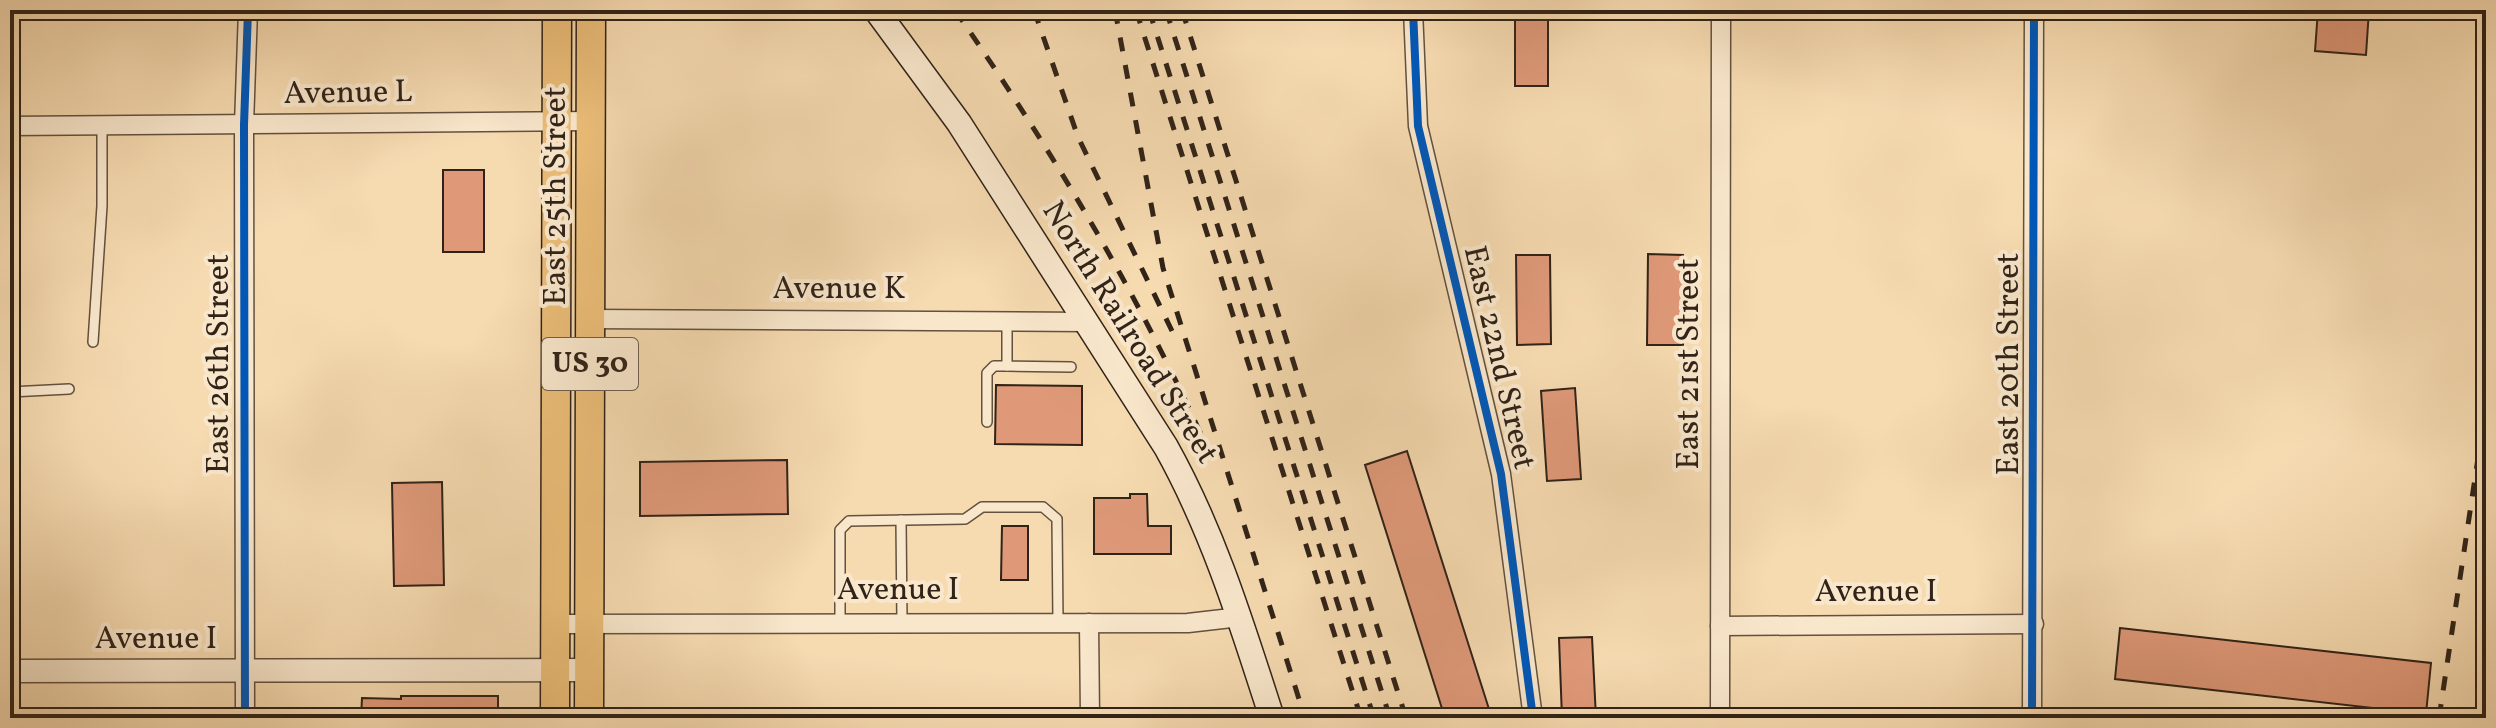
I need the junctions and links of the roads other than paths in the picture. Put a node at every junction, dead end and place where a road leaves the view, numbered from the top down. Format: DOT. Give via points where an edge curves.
graph roads {
  1 [pos="248,10"];
  2 [pos="557,10"];
  3 [pos="591,10"];
  4 [pos="876,10"];
  5 [pos="1413,10"];
  6 [pos="1721,10"];
  7 [pos="2034,10"];
  8 [pos="557,121"];
  9 [pos="591,121"];
  10 [pos="244,125"];
  11 [pos="10,126"];
  12 [pos="102,128"];
  13 [pos="590,319"];
  14 [pos="1007,321"];
  15 [pos="1087,322"];
  16 [pos="93,342"];
  17 [pos="1007,366"];
  18 [pos="1071,367"];
  19 [pos="69,389"];
  20 [pos="10,392"];
  21 [pos="987,422"];
  22 [pos="901,520"];
  23 [pos="1240,617"];
  24 [pos="840,623"];
  25 [pos="902,623"];
  26 [pos="1058,623"];
  27 [pos="1089,623"];
  28 [pos="555,624"];
  29 [pos="590,624"];
  30 [pos="2034,624"];
  31 [pos="1720,626"];
  32 [pos="555,670"];
  33 [pos="589,670"];
  34 [pos="10,671"];
  35 [pos="245,672"];
  36 [pos="245,718"];
  37 [pos="555,718"];
  38 [pos="589,718"];
  39 [pos="1090,718"];
  40 [pos="1272,718"];
  41 [pos="1533,718"];
  42 [pos="1720,718"];
  43 [pos="2032,718"];
  1 -- 10 [label="street, East 26th Street"];
  2 -- 8 [label="main road, East 25th Street / US 30"];
  3 -- 9 [label="main road, East 25th Street / US 30"];
  4 -- 15 [label="main road, North Railroad Street" via="959,123"];
  5 -- 41 [label="street, East 22nd Street" via="1418,126 1501,474"];
  6 -- 31 [label="street, East 21st Street"];
  7 -- 30 [label="street, East 20th Street"];
  8 -- 9 [label="street, Avenue L"];
  8 -- 10 [label="street, Avenue L"];
  8 -- 28 [label="main road, East 25th Street / US 30"];
  9 -- 13 [label="main road, East 25th Street / US 30"];
  10 -- 12 [label="street, Avenue L"];
  10 -- 35 [label="street, East 26th Street"];
  11 -- 12 [label="street, Avenue L"];
  12 -- 16 [label="lane"];
  13 -- 14 [label="street, Avenue K"];
  13 -- 29 [label="main road, East 25th Street / US 30"];
  14 -- 15 [label="street, Avenue K"];
  14 -- 17 [label="lane"];
  15 -- 23 [label="main road, North Railroad Street" via="1193,496"];
  17 -- 18 [label="lane"];
  17 -- 21 [label="lane" via="994,366 987,373"];
  19 -- 20 [label="lane"];
  22 -- 24 [label="lane" via="849,521 840,530"];
  22 -- 25 [label="lane"];
  22 -- 26 [label="lane" via="965,519 982,507 1043,507 1057,519"];
  23 -- 27 [label="street, Avenue I"];
  23 -- 40 [label="main road, North Railroad Street"];
  24 -- 25 [label="street, Avenue I"];
  24 -- 29 [label="street, Avenue I"];
  25 -- 26 [label="street, Avenue I"];
  26 -- 27 [label="street, Avenue I"];
  27 -- 39 [label="street"];
  28 -- 29 [label="street, Avenue I"];
  28 -- 32 [label="main road, East 25th Street / US 30"];
  29 -- 33 [label="main road, East 25th Street / US 30"];
  30 -- 31 [label="street, Avenue I"];
  30 -- 43 [label="street, East 20th Street"];
  31 -- 42 [label="street, East 21st Street"];
  32 -- 33 [label="street, Avenue I"];
  32 -- 35 [label="street, Avenue I"];
  32 -- 37 [label="main road, East 25th Street / US 30"];
  33 -- 38 [label="main road, East 25th Street / US 30"];
  34 -- 35 [label="street, Avenue I"];
  35 -- 36 [label="street, East 26th Street"];
}
